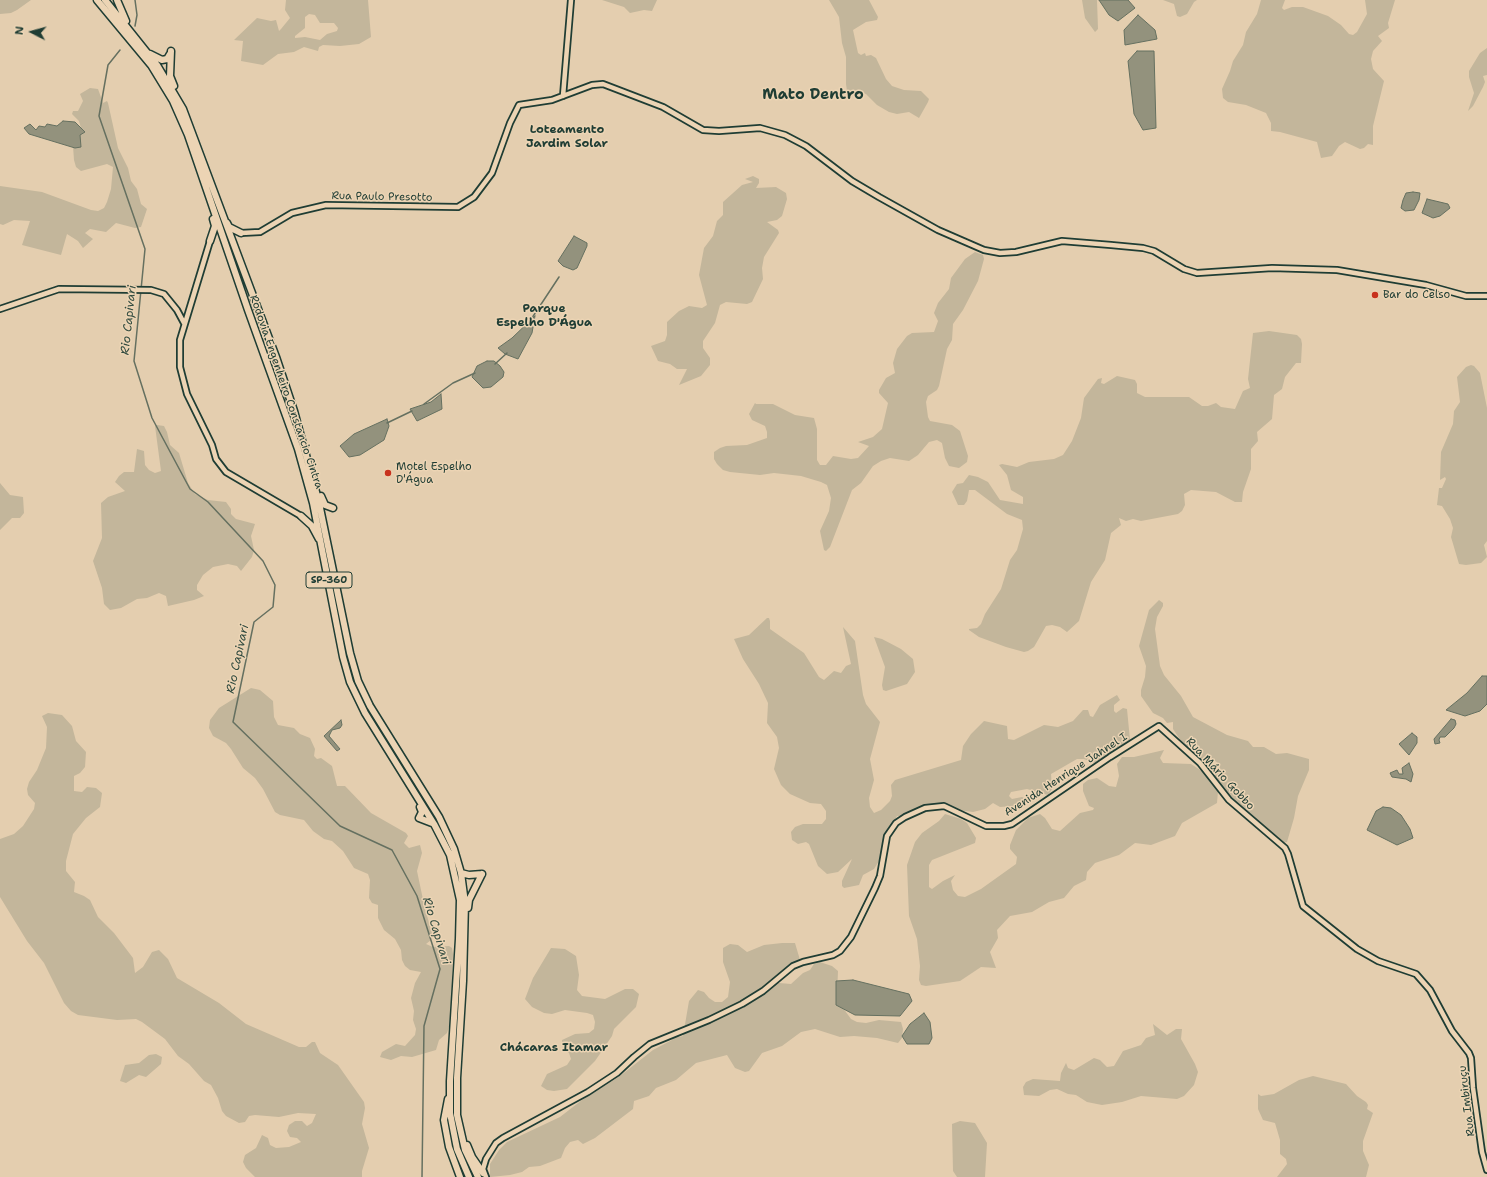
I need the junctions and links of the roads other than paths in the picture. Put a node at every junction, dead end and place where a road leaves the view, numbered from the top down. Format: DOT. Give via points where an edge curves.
graph roads {
  1 [pos="97,0"];
  2 [pos="105,0"];
  3 [pos="117,0"];
  4 [pos="570,0"];
  5 [pos="131,32"];
  6 [pos="148,52"];
  7 [pos="563,96"];
  8 [pos="183,109"];
  9 [pos="208,196"];
  10 [pos="216,200"];
  11 [pos="241,233"];
  12 [pos="210,241"];
  13 [pos="236,253"];
  14 [pos="228,256"];
  15 [pos="1487,296"];
  16 [pos="0,309"];
  17 [pos="184,323"];
  18 [pos="302,441"];
  19 [pos="313,503"];
  20 [pos="301,516"];
  21 [pos="327,536"];
  22 [pos="322,545"];
  23 [pos="1159,726"];
  24 [pos="461,873"];
  25 [pos="465,929"];
  26 [pos="1416,974"];
  27 [pos="450,1093"];
  28 [pos="459,1127"];
  29 [pos="472,1157"];
  30 [pos="486,1158"];
  31 [pos="1487,1170"];
  32 [pos="482,1176"];
  33 [pos="460,1177"];
  34 [pos="469,1177"];
  1 -- 9 [label="highway, Rodovia Engenheiro Constancio Cintra / SP-360" via="151,65 174,101"];
  2 -- 5 [label="highway, Rodovia Engenheiro Constancio Cintra / SP-360"];
  3 -- 5 [label="highway"];
  4 -- 7 [label="street"];
  5 -- 6 [label="highway, Rodovia Engenheiro Constancio Cintra / SP-360"];
  6 -- 8 [label="highway, Rodovia Engenheiro Constancio Cintra / SP-360"];
  6 -- 8 [label="highway" via="164,60 169,58 171,51 170,76"];
  7 -- 11 [label="street, Rua Paulo Presotto" via="520,105 510,123 492,173 474,197 458,207 326,205 292,213 260,232"];
  7 -- 15 [label="street" via="592,85 607,84 664,107 703,130 760,128 778,132 806,146 852,181 896,207 938,230 984,250 1016,252 1062,241 1111,245 1154,251 1184,269 1197,273 1272,268 1337,270 1420,283 1466,296"];
  8 -- 10 [label="highway, Rodovia Engenheiro Constancio Cintra / SP-360"];
  9 -- 12 [label="highway" via="215,226"];
  9 -- 14 [label="highway, Rodovia Engenheiro Constancio Cintra / SP-360"];
  10 -- 11 [label="highway" via="229,227"];
  10 -- 13 [label="highway, Rodovia Engenheiro Constancio Cintra / SP-360"];
  11 -- 13 [label="highway" via="231,235"];
  12 -- 14 [label="highway" via="217,235"];
  12 -- 17 [label="street"];
  13 -- 18 [label="highway, Rodovia Engenheiro Constancio Cintra / SP-360" via="276,357"];
  14 -- 19 [label="highway, Rodovia Engenheiro Constancio Cintra / SP-360" via="295,442"];
  16 -- 17 [label="street" via="59,289 151,290 164,294"];
  17 -- 20 [label="street" via="180,340 180,367 187,394 212,445 216,459 226,472"];
  18 -- 21 [label="highway, Rodovia Engenheiro Constancio Cintra / SP-360"];
  18 -- 21 [label="highway" via="318,481 322,500 325,505 333,508 326,515"];
  19 -- 20 [label="highway" via="312,514"];
  19 -- 22 [label="highway, Rodovia Engenheiro Constancio Cintra / SP-360"];
  20 -- 22 [label="highway" via="312,526"];
  21 -- 24 [label="highway, Rodovia Engenheiro Constancio Cintra / SP-360" via="358,681 370,706 448,834"];
  22 -- 27 [label="highway, Rodovia Engenheiro Constancio Cintra / SP-360" via="350,682 365,713 422,809 419,818 434,824 450,855 460,900"];
  23 -- 26 [label="street, Rua Mário Gobbo" via="1200,763 1229,800 1285,848 1303,906 1357,950 1378,961"];
  23 -- 30 [label="street, Avenida Henrique Jahnel I" via="1012,824 986,826 944,806 925,808 905,817 896,823 887,836 880,876 851,937 840,951 793,966 763,991 742,1004 650,1044 617,1073 588,1092 503,1138 496,1143"];
  24 -- 25 [label="highway, Rodovia Engenheiro Constancio Cintra / SP-360"];
  24 -- 25 [label="highway" via="482,874 470,900"];
  25 -- 28 [label="highway, Rodovia Engenheiro Constancio Cintra / SP-360" via="457,1078"];
  26 -- 31 [label="street, Rua Imbiruçu" via="1430,990 1452,1031 1469,1053 1481,1145"];
  27 -- 33 [label="highway" via="444,1120 452,1156"];
  27 -- 34 [label="highway" via="454,1136"];
  28 -- 29 [label="highway"];
  28 -- 32 [label="highway, Rodovia Engenheiro Constancio Cintra / SP-360" via="469,1161"];
  29 -- 30 [label="street" via="478,1160"];
  29 -- 32 [label="highway"];
  30 -- 32 [label="street"];
}
